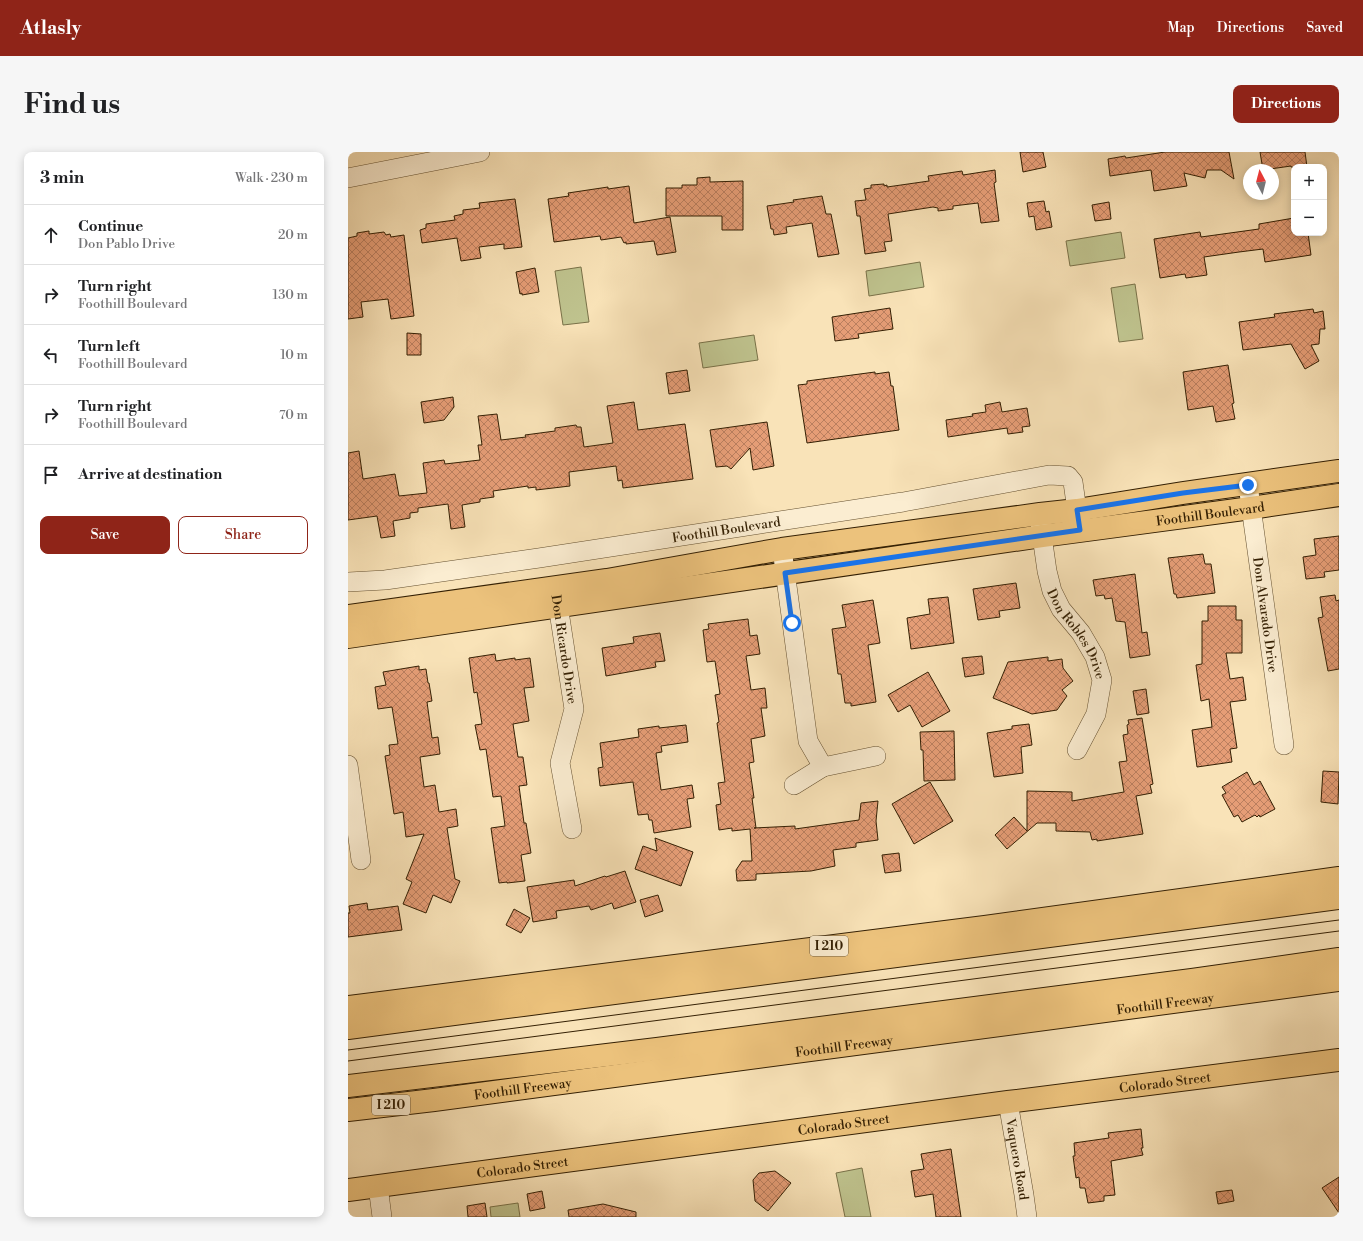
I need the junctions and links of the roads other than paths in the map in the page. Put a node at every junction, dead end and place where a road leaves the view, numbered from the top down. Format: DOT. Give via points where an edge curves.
graph roads {
  1 [pos="480,152"];
  2 [pos="348,178"];
  3 [pos="1339,471"];
  4 [pos="1248,485"];
  5 [pos="1339,495"];
  6 [pos="1251,508"];
  7 [pos="1040,514"];
  8 [pos="1079,520"];
  9 [pos="1042,536"];
  10 [pos="782,549"];
  11 [pos="785,573"];
  12 [pos="348,582"];
  13 [pos="556,597"];
  14 [pos="348,616"];
  15 [pos="348,637"];
  16 [pos="1284,745"];
  17 [pos="1076,750"];
  18 [pos="876,756"];
  19 [pos="348,765"];
  20 [pos="824,767"];
  21 [pos="794,785"];
  22 [pos="572,829"];
  23 [pos="361,860"];
  24 [pos="1339,871"];
  25 [pos="1339,878"];
  26 [pos="1310,882"];
  27 [pos="1339,898"];
  28 [pos="1339,959"];
  29 [pos="1339,980"];
  30 [pos="348,1007"];
  31 [pos="348,1028"];
  32 [pos="1339,1060"];
  33 [pos="348,1086"];
  34 [pos="434,1100"];
  35 [pos="1008,1102"];
  36 [pos="348,1110"];
  37 [pos="348,1114"];
  38 [pos="378,1186"];
  39 [pos="348,1190"];
  40 [pos="382,1217"];
  41 [pos="1027,1217"];
  1 -- 2 [label="street"];
  3 -- 4 [label="main road, Foothill Boulevard"];
  4 -- 6 [label="street, Don Alvarado Drive"];
  4 -- 8 [label="main road, Foothill Boulevard" via="1183,493"];
  5 -- 6 [label="main road, Foothill Boulevard"];
  6 -- 8 [label="main road, Foothill Boulevard"];
  6 -- 16 [label="street, Don Alvarado Drive"];
  7 -- 8 [label="main road, Foothill Boulevard"];
  7 -- 9 [label="street, Don Robles Drive"];
  7 -- 10 [label="main road, Foothill Boulevard"];
  8 -- 9 [label="main road, Foothill Boulevard"];
  8 -- 12 [label="street, Foothill Boulevard" via="1073,482 1068,476 1049,475 903,502 539,558 385,580"];
  9 -- 11 [label="main road, Foothill Boulevard"];
  9 -- 17 [label="street, Don Robles Drive" via="1052,590 1061,610 1081,633 1095,657 1102,680 1096,714"];
  10 -- 11 [label="street"];
  10 -- 13 [label="main road, Foothill Boulevard"];
  11 -- 13 [label="main road, Foothill Boulevard"];
  11 -- 20 [label="street" via="808,741"];
  13 -- 14 [label="main road, Foothill Boulevard"];
  13 -- 15 [label="main road, Foothill Boulevard"];
  13 -- 22 [label="street, Don Ricardo Drive" via="574,710 560,763"];
  18 -- 20 [label="street"];
  19 -- 23 [label="street"];
  20 -- 21 [label="street"];
  24 -- 26 [label="main road"];
  25 -- 26 [label="main road, I 210"];
  26 -- 30 [label="main road, I 210" via="985,927"];
  27 -- 31 [label="main road"];
  28 -- 33 [label="main road" via="649,1050"];
  29 -- 34 [label="main road, Foothill Freeway / I 210"];
  32 -- 35 [label="main road, Colorado Street"];
  34 -- 36 [label="main road, Foothill Freeway / I 210"];
  34 -- 37 [label="main road"];
  35 -- 38 [label="main road, Colorado Street"];
  35 -- 41 [label="street, Vaquero Road"];
  38 -- 39 [label="main road, Colorado Street"];
  38 -- 40 [label="street"];
}
